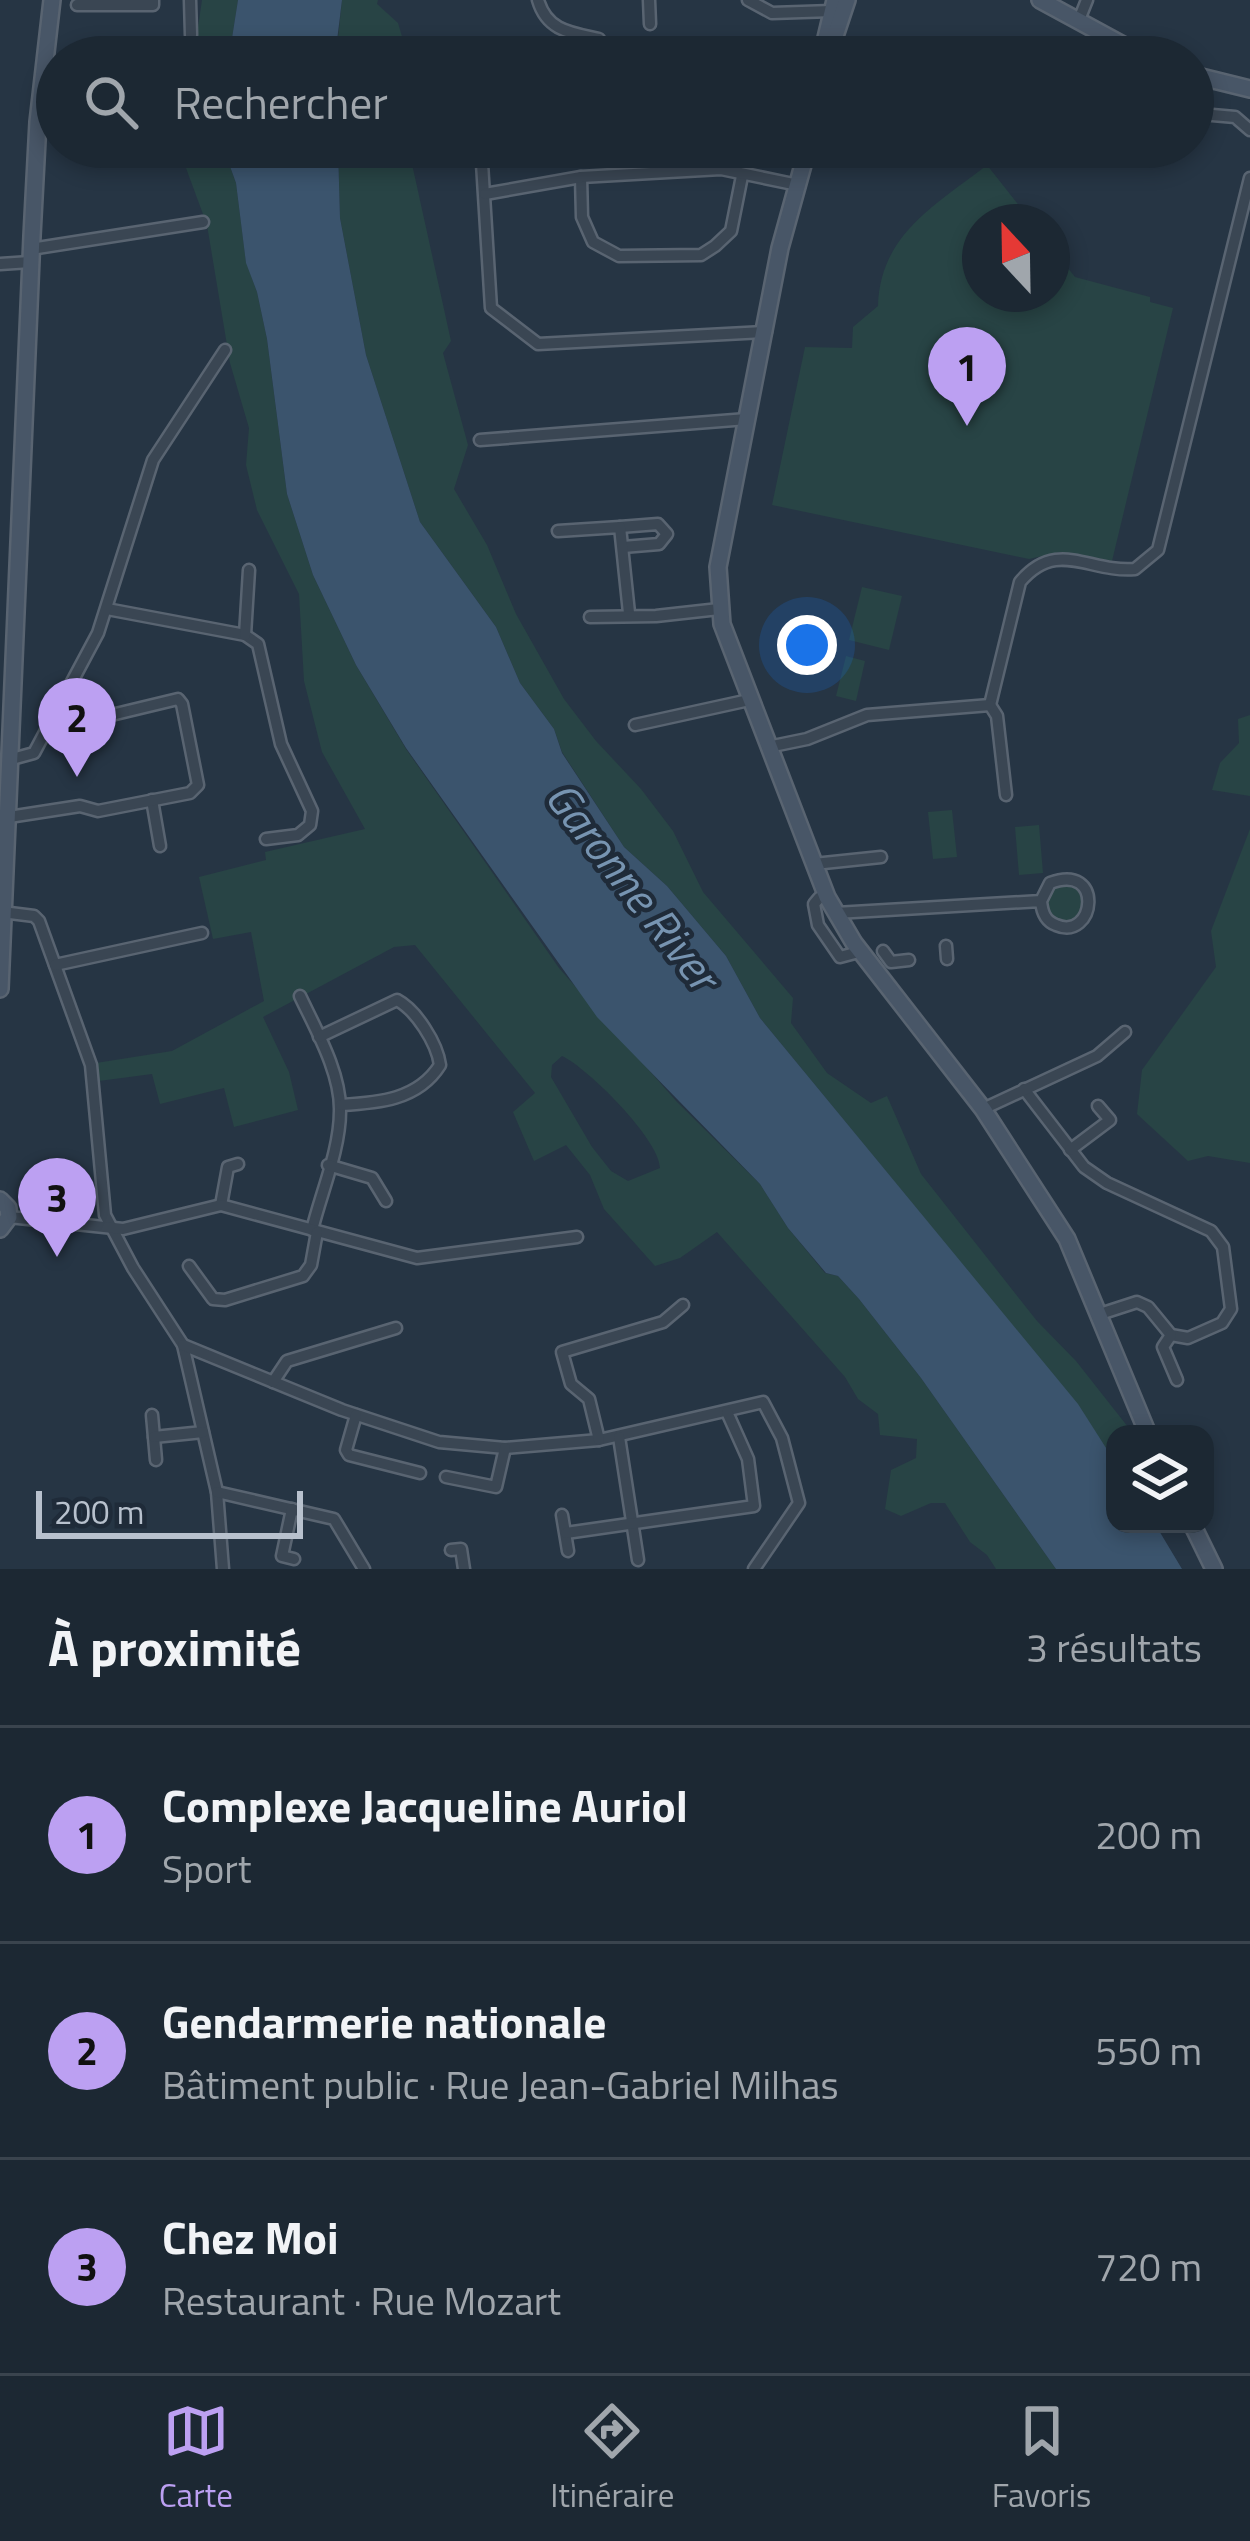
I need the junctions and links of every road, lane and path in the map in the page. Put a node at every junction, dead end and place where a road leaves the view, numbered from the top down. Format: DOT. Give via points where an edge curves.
graph roads {
  1 [pos="153,0"];
  2 [pos="190,0"];
  3 [pos="538,0"];
  4 [pos="649,0"];
  5 [pos="748,0"];
  6 [pos="847,0"];
  7 [pos="1040,0"];
  8 [pos="1087,0"];
  9 [pos="79,3"];
  10 [pos="51,4"];
  11 [pos="833,5"];
  12 [pos="1079,20"];
  13 [pos="650,24"];
  14 [pos="191,35"];
  15 [pos="47,36"];
  16 [pos="585,36"];
  17 [pos="828,36"];
  18 [pos="833,36"];
  19 [pos="1108,36"];
  20 [pos="1214,81"];
  21 [pos="1250,89"];
  22 [pos="1214,115"];
  23 [pos="1250,130"];
  24 [pos="36,160"];
  25 [pos="483,168"];
  26 [pos="801,168"];
  27 [pos="742,176"];
  28 [pos="581,177"];
  29 [pos="1250,178"];
  30 [pos="799,181"];
  31 [pos="485,194"];
  32 [pos="203,222"];
  33 [pos="31,255"];
  34 [pos="0,264"];
  35 [pos="766,332"];
  36 [pos="225,350"];
  37 [pos="747,419"];
  38 [pos="480,440"];
  39 [pos="620,527"];
  40 [pos="558,531"];
  41 [pos="622,547"];
  42 [pos="249,570"];
  43 [pos="107,609"];
  44 [pos="719,609"];
  45 [pos="629,614"];
  46 [pos="590,617"];
  47 [pos="245,635"];
  48 [pos="749,700"];
  49 [pos="990,705"];
  50 [pos="53,717"];
  51 [pos="635,724"];
  52 [pos="768,747"];
  53 [pos="12,759"];
  54 [pos="1006,795"];
  55 [pos="152,800"];
  56 [pos="6,813"];
  57 [pos="266,838"];
  58 [pos="160,846"];
  59 [pos="881,857"];
  60 [pos="814,864"];
  61 [pos="827,897"];
  62 [pos="2,900"];
  63 [pos="1041,901"];
  64 [pos="836,913"];
  65 [pos="202,933"];
  66 [pos="854,943"];
  67 [pos="867,961"];
  68 [pos="910,961"];
  69 [pos="55,965"];
  70 [pos="0,989"];
  71 [pos="300,996"];
  72 [pos="1125,1032"];
  73 [pos="319,1037"];
  74 [pos="1024,1089"];
  75 [pos="341,1105"];
  76 [pos="1098,1106"];
  77 [pos="982,1109"];
  78 [pos="1070,1150"];
  79 [pos="238,1164"];
  80 [pos="328,1165"];
  81 [pos="0,1200"];
  82 [pos="386,1201"];
  83 [pos="221,1205"];
  84 [pos="5,1223"];
  85 [pos="110,1228"];
  86 [pos="315,1231"];
  87 [pos="577,1237"];
  88 [pos="189,1267"];
  89 [pos="683,1305"];
  90 [pos="1100,1314"];
  91 [pos="396,1328"];
  92 [pos="1171,1335"];
  93 [pos="183,1345"];
  94 [pos="1177,1380"];
  95 [pos="273,1382"];
  96 [pos="727,1412"];
  97 [pos="152,1414"];
  98 [pos="356,1415"];
  99 [pos="1144,1425"];
  100 [pos="203,1432"];
  101 [pos="154,1436"];
  102 [pos="619,1437"];
  103 [pos="599,1440"];
  104 [pos="506,1448"];
  105 [pos="156,1460"];
  106 [pos="420,1474"];
  107 [pos="446,1477"];
  108 [pos="217,1492"];
  109 [pos="292,1509"];
  110 [pos="562,1514"];
  111 [pos="633,1523"];
  112 [pos="566,1533"];
  113 [pos="1196,1533"];
  114 [pos="451,1550"];
  115 [pos="568,1550"];
  116 [pos="294,1558"];
  117 [pos="638,1560"];
  118 [pos="223,1569"];
  119 [pos="364,1569"];
  120 [pos="464,1569"];
  121 [pos="754,1569"];
  122 [pos="1214,1569"];
  1 -- 9 [label="street"];
  2 -- 14 [label="street"];
  3 -- 16 [label="street" via="558,30"];
  4 -- 13 [label="street"];
  5 -- 11 [label="street" via="772,13"];
  6 -- 18 [label="street"];
  7 -- 12 [label="street"];
  8 -- 12 [label="street"];
  9 -- 10 [label="street"];
  10 -- 15 [label="street"];
  11 -- 17 [label="street"];
  12 -- 19 [label="street"];
  20 -- 21 [label="street"];
  22 -- 23 [label="street" via="1235,117"];
  24 -- 33 [label="street"];
  25 -- 31 [label="street"];
  26 -- 30 [label="street"];
  27 -- 28 [label="street" via="721,169"];
  27 -- 28 [label="street" via="731,231 715,246 701,255 619,256 593,242 582,217"];
  27 -- 30 [label="street"];
  28 -- 31 [label="street"];
  29 -- 49 [label="street" via="1158,550 1122,570 1064,558 1033,568 1020,582"];
  30 -- 35 [label="street"];
  31 -- 35 [label="street" via="491,308 538,344"];
  32 -- 33 [label="street"];
  33 -- 34 [label="street"];
  33 -- 53 [label="street"];
  35 -- 37 [label="street"];
  36 -- 43 [label="street" via="153,460"];
  37 -- 38 [label="street"];
  37 -- 44 [label="street" via="718,567"];
  39 -- 40 [label="street"];
  39 -- 41 [label="street"];
  39 -- 41 [label="street" via="658,524 667,534 659,544"];
  41 -- 45 [label="street"];
  42 -- 47 [label="street"];
  43 -- 47 [label="street"];
  43 -- 50 [label="street"];
  44 -- 45 [label="street"];
  44 -- 48 [label="street"];
  45 -- 46 [label="street"];
  47 -- 57 [label="street" via="258,644 281,744 312,811 298,836"];
  48 -- 51 [label="street"];
  48 -- 52 [label="street"];
  49 -- 52 [label="street" via="867,715"];
  49 -- 54 [label="street"];
  50 -- 53 [label="street" via="34,752"];
  50 -- 55 [label="street" via="70,724 181,701 198,785"];
  52 -- 60 [label="street"];
  53 -- 56 [label="street"];
  55 -- 56 [label="street" via="98,811"];
  55 -- 58 [label="street"];
  56 -- 62 [label="street"];
  59 -- 60 [label="street"];
  60 -- 61 [label="street"];
  61 -- 64 [label="street"];
  61 -- 66 [label="street" via="814,904 824,938 840,957 855,953"];
  62 -- 69 [label="street" via="34,916"];
  62 -- 70 [label="street"];
  63 -- 63 [label="street" via="1063,878 1087,891 1090,907 1068,928 1052,924"];
  63 -- 64 [label="street"];
  64 -- 66 [label="street"];
  65 -- 69 [label="street"];
  66 -- 67 [label="street"];
  67 -- 68 [label="street" via="885,950 891,962"];
  67 -- 77 [label="street"];
  69 -- 85 [label="street" via="91,1066"];
  71 -- 73 [label="street"];
  72 -- 74 [label="street" via="1097,1056"];
  73 -- 75 [label="street"];
  73 -- 75 [label="street" via="397,1000 439,1052 431,1079 403,1095"];
  74 -- 77 [label="street"];
  74 -- 78 [label="street"];
  75 -- 80 [label="street"];
  76 -- 78 [label="street" via="1111,1120"];
  77 -- 90 [label="street" via="1067,1238"];
  78 -- 92 [label="street" via="1107,1183 1210,1231 1223,1247 1231,1309 1222,1324 1188,1338"];
  79 -- 83 [label="street" via="228,1167"];
  80 -- 82 [label="street" via="371,1178"];
  80 -- 86 [label="street"];
  81 -- 84 [label="street" via="8,1208"];
  83 -- 85 [label="street"];
  83 -- 86 [label="street"];
  84 -- 85 [label="street"];
  85 -- 93 [label="street"];
  86 -- 87 [label="street" via="417,1258"];
  86 -- 88 [label="street" via="303,1276 225,1300 213,1299"];
  89 -- 103 [label="street" via="663,1322 562,1352 571,1384 589,1399"];
  90 -- 92 [label="street" via="1137,1302"];
  90 -- 99 [label="street"];
  91 -- 95 [label="street" via="287,1361"];
  92 -- 94 [label="street" via="1163,1347"];
  93 -- 95 [label="street"];
  93 -- 100 [label="street"];
  95 -- 98 [label="street"];
  96 -- 102 [label="street"];
  96 -- 111 [label="street" via="748,1459 754,1505"];
  96 -- 121 [label="street" via="763,1402 799,1503"];
  97 -- 101 [label="street"];
  98 -- 104 [label="street" via="439,1442"];
  98 -- 106 [label="street" via="349,1455"];
  100 -- 101 [label="street"];
  100 -- 108 [label="street"];
  101 -- 105 [label="street"];
  102 -- 103 [label="street"];
  102 -- 111 [label="street"];
  103 -- 104 [label="street"];
  104 -- 107 [label="street" via="496,1487"];
  108 -- 109 [label="street"];
  108 -- 118 [label="street"];
  109 -- 116 [label="street" via="282,1556"];
  109 -- 119 [label="street" via="334,1519"];
  110 -- 112 [label="street"];
  111 -- 112 [label="street"];
  111 -- 117 [label="street"];
  112 -- 115 [label="street"];
  113 -- 122 [label="street"];
  114 -- 120 [label="street" via="461,1549"];
}
